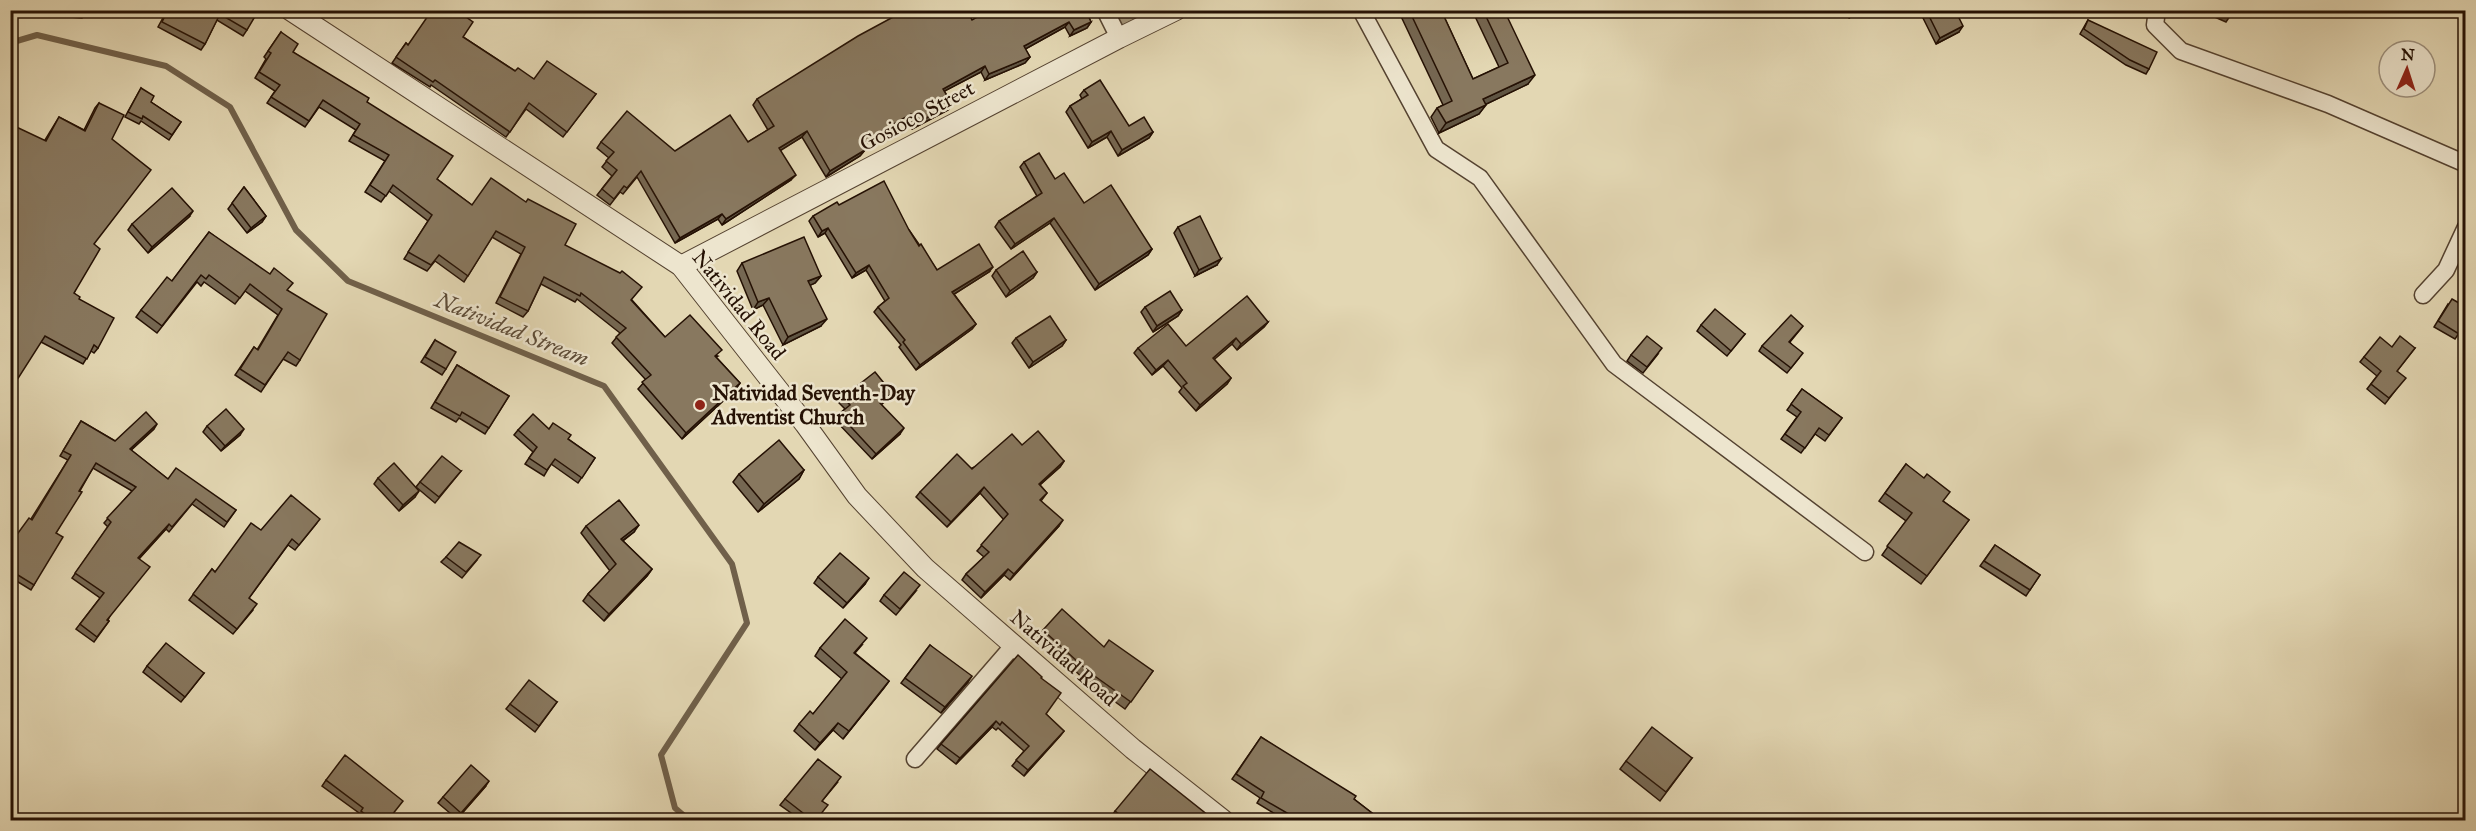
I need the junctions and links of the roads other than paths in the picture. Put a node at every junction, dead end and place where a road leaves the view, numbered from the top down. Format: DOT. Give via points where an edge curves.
graph roads {
  1 [pos="291,10"];
  2 [pos="1105,10"];
  3 [pos="1176,10"];
  4 [pos="1361,10"];
  5 [pos="2157,10"];
  6 [pos="1119,38"];
  7 [pos="2466,164"];
  8 [pos="2466,227"];
  9 [pos="681,266"];
  10 [pos="2423,295"];
  11 [pos="1865,552"];
  12 [pos="1013,646"];
  13 [pos="915,759"];
  14 [pos="1223,820"];
  1 -- 9 [label="street, Natividad Road"];
  2 -- 6 [label="street"];
  3 -- 6 [label="street, Gosioco Street"];
  4 -- 11 [label="street" via="1436,149 1480,178 1614,364"];
  5 -- 7 [label="street" via="2156,26 2181,51 2328,104"];
  6 -- 9 [label="street, Gosioco Street"];
  8 -- 10 [label="street" via="2446,270"];
  9 -- 12 [label="street, Natividad Road" via="857,496 925,567"];
  12 -- 13 [label="street"];
  12 -- 14 [label="street, Natividad Road"];
}
